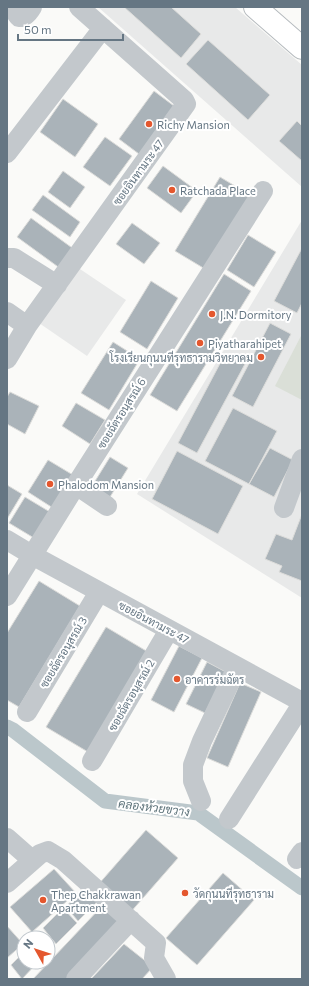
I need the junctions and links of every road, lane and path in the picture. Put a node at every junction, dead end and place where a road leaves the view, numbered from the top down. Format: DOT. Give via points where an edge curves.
graph roads {
  1 [pos="18,7"];
  2 [pos="32,7"];
  3 [pos="79,7"];
  4 [pos="255,7"];
  5 [pos="103,28"];
  6 [pos="302,48"];
  7 [pos="7,153"];
  8 [pos="263,191"];
  9 [pos="7,258"];
  10 [pos="57,285"];
  11 [pos="7,312"];
  12 [pos="27,326"];
  13 [pos="7,359"];
  14 [pos="302,458"];
  15 [pos="76,485"];
  16 [pos="107,506"];
  17 [pos="284,508"];
  18 [pos="7,540"];
  19 [pos="32,555"];
  20 [pos="99,592"];
  21 [pos="7,596"];
  22 [pos="169,630"];
  23 [pos="237,667"];
  24 [pos="302,703"];
  25 [pos="27,712"];
  26 [pos="92,761"];
  27 [pos="201,801"];
  28 [pos="229,819"];
  29 [pos="7,838"];
  30 [pos="32,860"];
  31 [pos="7,882"];
  32 [pos="131,920"];
  33 [pos="76,979"];
  34 [pos="166,979"];
  1 -- 2 [label="street" via="16,13 21,18"];
  3 -- 5 [label="street, ซอยอินทามระ 47"];
  4 -- 6 [label="main road"];
  5 -- 7 [label="street"];
  5 -- 10 [label="street, ซอยอินทามระ 47" via="186,104"];
  8 -- 15 [label="street, ซอยฉัตรอนุสรณ์ 6"];
  9 -- 10 [label="street" via="14,258"];
  10 -- 12 [label="street, ซอยอินทามระ 47"];
  11 -- 12 [label="street"];
  12 -- 13 [label="street, ซอยอินทามระ 47"];
  14 -- 17 [label="street"];
  15 -- 16 [label="street"];
  15 -- 19 [label="street, ซอยฉัตรอนุสรณ์ 6"];
  18 -- 19 [label="street, ซอยอินทามระ 47"];
  19 -- 20 [label="street, ซอยอินทามระ 47"];
  19 -- 21 [label="street, ซอยฉัตรอนุสรณ์ 6"];
  20 -- 22 [label="street, ซอยอินทามระ 47"];
  20 -- 25 [label="street, ซอยฉัตรอนุสรณ์ 3"];
  22 -- 23 [label="street, ซอยอินทามระ 47"];
  22 -- 26 [label="street, ซอยฉัตรอนุสรณ์ 2"];
  23 -- 24 [label="street, ซอยอินทามระ 47"];
  23 -- 27 [label="street" via="193,765 193,781"];
  24 -- 28 [label="street"];
  29 -- 30 [label="street"];
  30 -- 31 [label="street"];
  30 -- 32 [label="street" via="48,850 63,860"];
  32 -- 33 [label="street"];
  32 -- 34 [label="street" via="156,943 154,958"];
}
